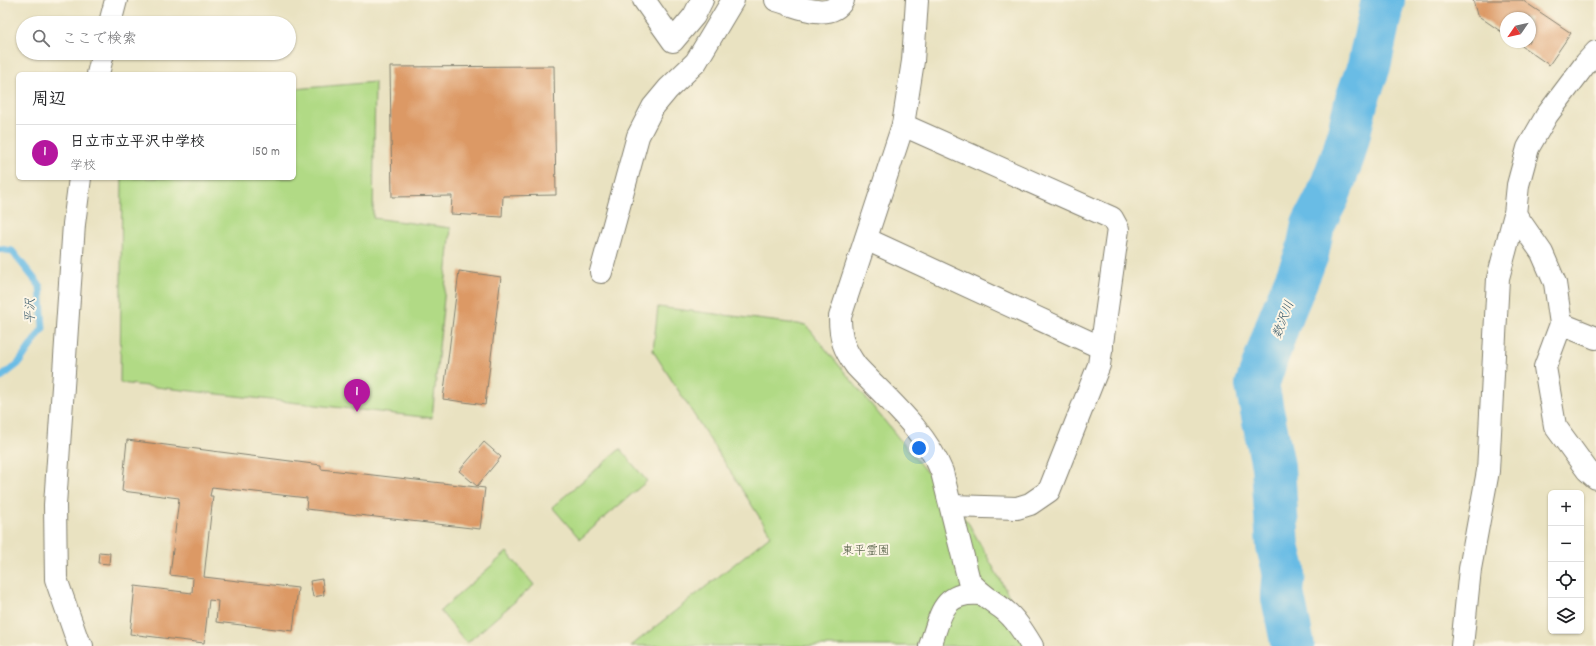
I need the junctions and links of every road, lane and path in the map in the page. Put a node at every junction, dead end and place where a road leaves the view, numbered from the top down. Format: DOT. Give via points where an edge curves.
graph roads {
  1 [pos="116,0"];
  2 [pos="644,0"];
  3 [pos="702,0"];
  4 [pos="733,0"];
  5 [pos="776,0"];
  6 [pos="843,0"];
  7 [pos="917,0"];
  8 [pos="112,16"];
  9 [pos="1596,52"];
  10 [pos="101,60"];
  11 [pos="98,72"];
  12 [pos="904,126"];
  13 [pos="80,180"];
  14 [pos="1515,214"];
  15 [pos="866,239"];
  16 [pos="602,272"];
  17 [pos="1560,324"];
  18 [pos="1596,338"];
  19 [pos="1102,348"];
  20 [pos="1596,478"];
  21 [pos="951,506"];
  22 [pos="980,594"];
  23 [pos="82,646"];
  24 [pos="930,646"];
  25 [pos="1032,646"];
  26 [pos="1462,646"];
  1 -- 8 [label="street"];
  2 -- 3 [label="street" via="673,41 694,16"];
  4 -- 16 [label="street" via="696,62 668,88 653,107 638,136"];
  5 -- 6 [label="street" via="826,12 840,6"];
  7 -- 12 [label="street"];
  9 -- 14 [label="street" via="1547,115 1528,148 1518,185"];
  10 -- 11 [label="street"];
  12 -- 15 [label="street"];
  12 -- 19 [label="street" via="1112,218 1118,229"];
  13 -- 23 [label="street" via="74,224 60,420 56,580 78,642"];
  14 -- 17 [label="street" via="1542,252 1552,277"];
  14 -- 26 [label="street" via="1498,278 1488,471 1470,569"];
  15 -- 19 [label="street"];
  15 -- 21 [label="street" via="840,318 840,336 846,352 856,366 925,439 942,472"];
  17 -- 18 [label="street"];
  17 -- 20 [label="street" via="1545,367 1556,426 1587,470"];
  19 -- 21 [label="street" via="1098,365 1049,491 1030,504 1017,508"];
  21 -- 22 [label="street" via="969,581"];
  22 -- 24 [label="street" via="959,594 949,602 941,612"];
  22 -- 25 [label="street" via="1004,610"];
}
